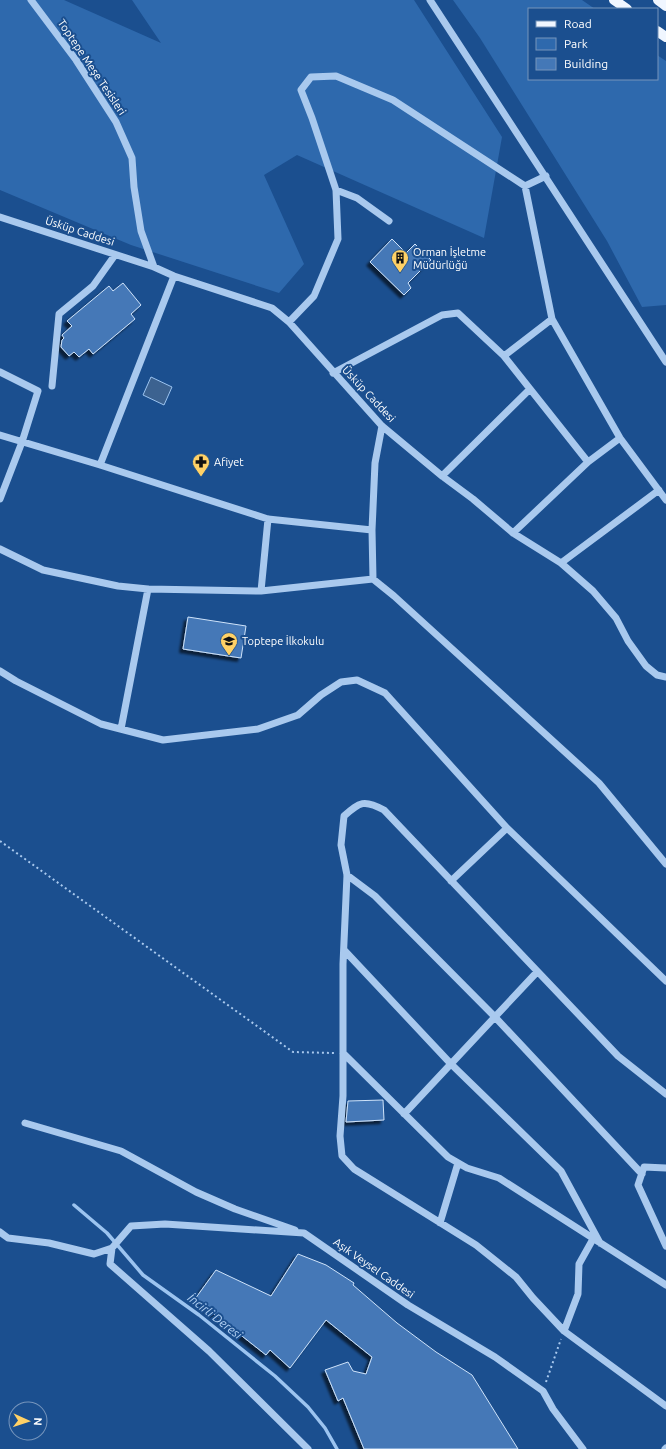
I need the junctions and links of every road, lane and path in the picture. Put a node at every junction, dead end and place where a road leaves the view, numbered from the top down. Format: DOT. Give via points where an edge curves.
graph roads {
  1 [pos="31,0"];
  2 [pos="430,0"];
  3 [pos="614,0"];
  4 [pos="658,0"];
  5 [pos="666,6"];
  6 [pos="626,8"];
  7 [pos="546,176"];
  8 [pos="525,186"];
  9 [pos="336,190"];
  10 [pos="0,217"];
  11 [pos="389,221"];
  12 [pos="115,254"];
  13 [pos="154,267"];
  14 [pos="174,276"];
  15 [pos="552,319"];
  16 [pos="289,322"];
  17 [pos="504,356"];
  18 [pos="666,362"];
  19 [pos="0,372"];
  20 [pos="333,373"];
  21 [pos="52,386"];
  22 [pos="530,389"];
  23 [pos="382,426"];
  24 [pos="0,435"];
  25 [pos="620,438"];
  26 [pos="22,442"];
  27 [pos="588,462"];
  28 [pos="100,465"];
  29 [pos="442,476"];
  30 [pos="659,490"];
  31 [pos="0,499"];
  32 [pos="666,500"];
  33 [pos="268,519"];
  34 [pos="372,530"];
  35 [pos="513,533"];
  36 [pos="0,549"];
  37 [pos="561,563"];
  38 [pos="373,579"];
  39 [pos="148,589"];
  40 [pos="261,592"];
  41 [pos="0,671"];
  42 [pos="666,677"];
  43 [pos="121,729"];
  44 [pos="507,828"];
  45 [pos="0,841"];
  46 [pos="666,864"];
  47 [pos="347,876"];
  48 [pos="451,881"];
  49 [pos="344,950"];
  50 [pos="538,972"];
  51 [pos="666,981"];
  52 [pos="495,1017"];
  53 [pos="343,1053"];
  54 [pos="450,1064"];
  55 [pos="666,1094"];
  56 [pos="404,1114"];
  57 [pos="25,1123"];
  58 [pos="458,1163"];
  59 [pos="666,1168"];
  60 [pos="642,1174"];
  61 [pos="440,1223"];
  62 [pos="0,1232"];
  63 [pos="304,1233"];
  64 [pos="593,1239"];
  65 [pos="600,1244"];
  66 [pos="666,1246"];
  67 [pos="112,1248"];
  68 [pos="666,1285"];
  69 [pos="564,1332"];
  70 [pos="544,1391"];
  71 [pos="666,1406"];
  72 [pos="308,1449"];
  73 [pos="583,1449"];
  1 -- 13 [label="street, Toptepe Meşe Tesisleri" via="76,60 116,122 132,158 141,231"];
  2 -- 7 [label="street"];
  3 -- 6 [label="main road"];
  4 -- 5 [label="main road"];
  7 -- 8 [label="street"];
  7 -- 18 [label="street"];
  8 -- 9 [label="street" via="393,100 336,76 311,77 301,90"];
  8 -- 15 [label="street"];
  9 -- 11 [label="street" via="356,198"];
  9 -- 16 [label="street" via="338,239 314,296"];
  10 -- 12 [label="street, Üsküp Caddesi"];
  12 -- 13 [label="street, Üsküp Caddesi"];
  12 -- 21 [label="street" via="93,286 59,314"];
  13 -- 14 [label="street, Üsküp Caddesi"];
  14 -- 16 [label="street, Üsküp Caddesi" via="272,308"];
  14 -- 28 [label="street"];
  15 -- 17 [label="street"];
  15 -- 25 [label="street"];
  16 -- 20 [label="street, Üsküp Caddesi"];
  17 -- 20 [label="street" via="458,313 442,316"];
  17 -- 22 [label="street"];
  19 -- 26 [label="street" via="38,391"];
  20 -- 23 [label="street, Üsküp Caddesi"];
  22 -- 27 [label="street"];
  22 -- 29 [label="street"];
  23 -- 29 [label="street, Üsküp Caddesi"];
  23 -- 34 [label="street" via="375,463"];
  24 -- 26 [label="street"];
  25 -- 27 [label="street"];
  25 -- 30 [label="street"];
  26 -- 28 [label="street"];
  26 -- 31 [label="street"];
  27 -- 35 [label="street"];
  28 -- 33 [label="street"];
  29 -- 35 [label="street, Üsküp Caddesi"];
  30 -- 32 [label="street"];
  30 -- 37 [label="street"];
  33 -- 34 [label="street"];
  33 -- 40 [label="street"];
  34 -- 38 [label="street"];
  35 -- 37 [label="street, Üsküp Caddesi"];
  36 -- 39 [label="street" via="43,570 118,586"];
  37 -- 42 [label="street, Üsküp Caddesi" via="593,591 616,618 628,641 646,666 657,675"];
  38 -- 40 [label="street"];
  38 -- 46 [label="street" via="599,783"];
  39 -- 40 [label="street"];
  39 -- 43 [label="street"];
  41 -- 43 [label="street" via="101,724"];
  43 -- 44 [label="street" via="163,740 258,729 298,715 341,682 357,680 385,693"];
  44 -- 48 [label="street"];
  44 -- 51 [label="street"];
  45 -- 53 [label="path" via="293,1052"];
  47 -- 48 [label="street" via="341,845 344,816 357,804 372,804 384,810"];
  47 -- 49 [label="street"];
  47 -- 52 [label="street" via="375,896"];
  48 -- 50 [label="street"];
  49 -- 53 [label="street"];
  49 -- 54 [label="street"];
  50 -- 52 [label="street"];
  50 -- 55 [label="street" via="618,1056"];
  52 -- 54 [label="street"];
  52 -- 60 [label="street"];
  53 -- 56 [label="street"];
  53 -- 61 [label="street" via="340,1136 342,1156 354,1169"];
  54 -- 56 [label="street"];
  54 -- 65 [label="street" via="561,1171"];
  56 -- 58 [label="street" via="448,1157"];
  57 -- 63 [label="street, Aşık Veysel Caddesi" via="121,1151 196,1192 234,1209"];
  58 -- 61 [label="street"];
  58 -- 64 [label="street" via="499,1178"];
  59 -- 60 [label="street" via="644,1167"];
  60 -- 66 [label="street" via="638,1185"];
  61 -- 69 [label="street" via="476,1245 516,1277"];
  62 -- 67 [label="street" via="8,1238 49,1243 94,1254"];
  63 -- 67 [label="street" via="165,1224 131,1226"];
  63 -- 70 [label="street, Aşık Veysel Caddesi" via="408,1305 495,1357"];
  64 -- 65 [label="street"];
  64 -- 69 [label="street" via="580,1264 578,1294"];
  65 -- 68 [label="street"];
  67 -- 72 [label="street" via="110,1264 209,1351"];
  69 -- 70 [label="path"];
  69 -- 71 [label="street"];
  70 -- 73 [label="street, Aşık Veysel Caddesi" via="553,1409"];
}
